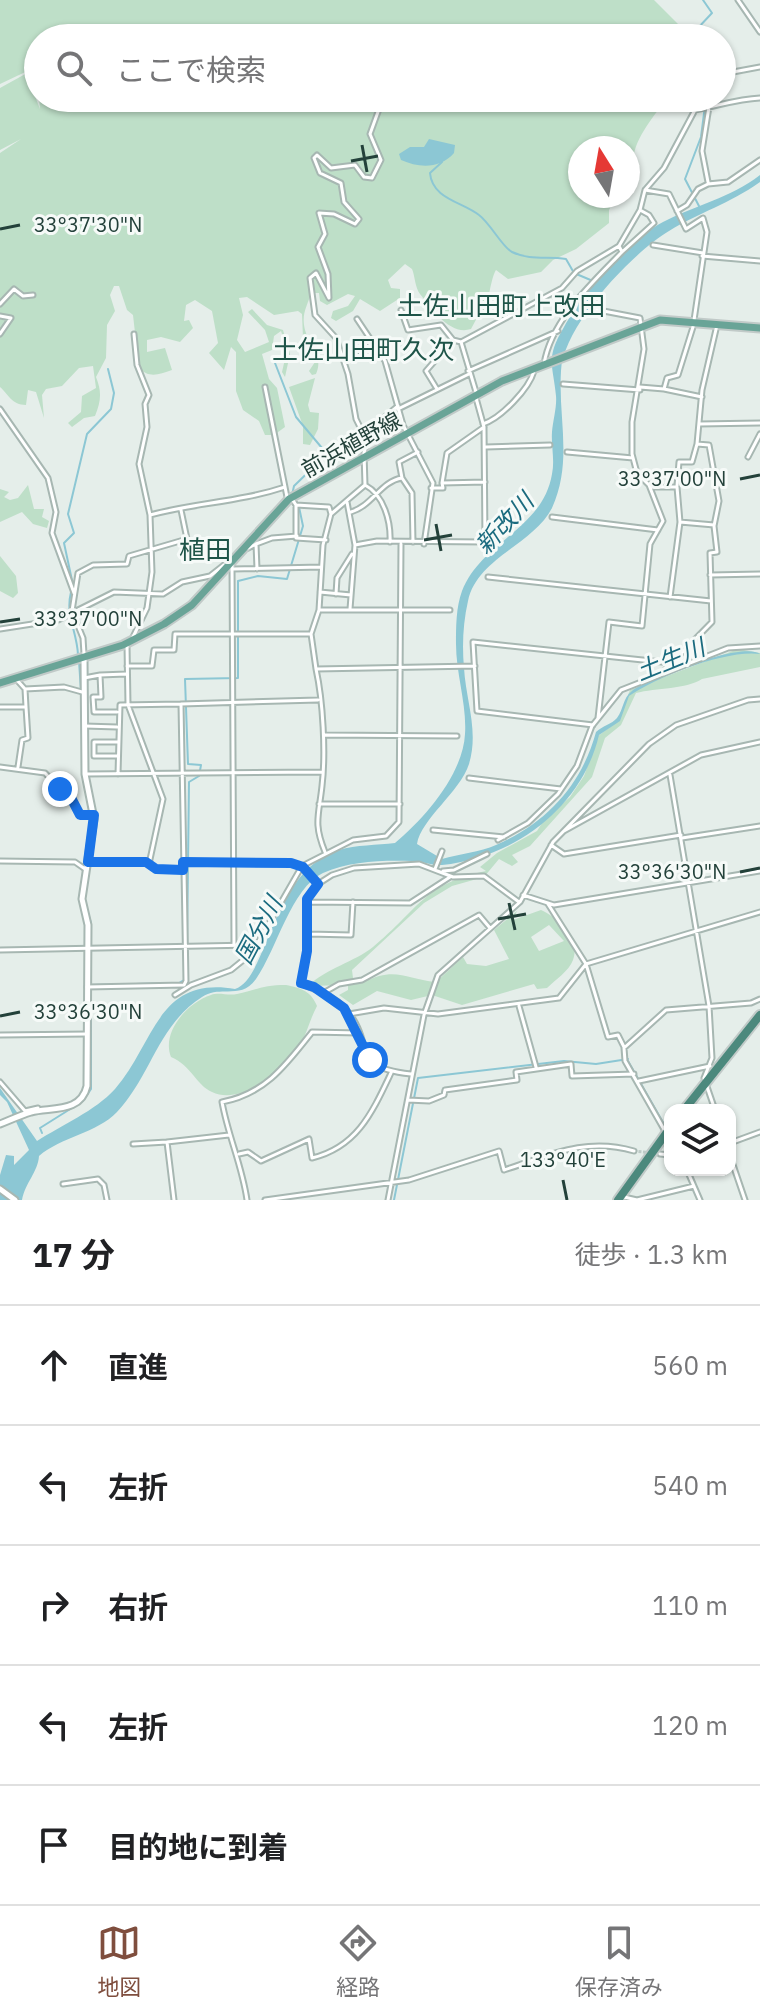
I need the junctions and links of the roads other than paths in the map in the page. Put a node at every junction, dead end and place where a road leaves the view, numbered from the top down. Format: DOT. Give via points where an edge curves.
graph roads {
  1 [pos="738,0"];
  2 [pos="760,32"];
  3 [pos="760,67"];
  4 [pos="736,71"];
  5 [pos="760,98"];
  6 [pos="736,99"];
  7 [pos="378,112"];
  8 [pos="694,112"];
  9 [pos="708,112"];
  10 [pos="760,160"];
  11 [pos="708,184"];
  12 [pos="645,190"];
  13 [pos="640,210"];
  14 [pos="677,211"];
  15 [pos="653,245"];
  16 [pos="619,246"];
  17 [pos="622,252"];
  18 [pos="702,254"];
  19 [pos="760,261"];
  20 [pos="33,295"];
  21 [pos="0,304"];
  22 [pos="593,309"];
  23 [pos="401,310"];
  24 [pos="0,316"];
  25 [pos="357,319"];
  26 [pos="694,321"];
  27 [pos="718,324"];
  28 [pos="760,327"];
  29 [pos="639,328"];
  30 [pos="558,331"];
  31 [pos="0,334"];
  32 [pos="134,334"];
  33 [pos="453,340"];
  34 [pos="461,342"];
  35 [pos="374,344"];
  36 [pos="342,357"];
  37 [pos="546,364"];
  38 [pos="535,368"];
  39 [pos="469,373"];
  40 [pos="563,384"];
  41 [pos="265,387"];
  42 [pos="437,389"];
  43 [pos="640,389"];
  44 [pos="664,389"];
  45 [pos="476,396"];
  46 [pos="702,397"];
  47 [pos="398,408"];
  48 [pos="0,409"];
  49 [pos="760,423"];
  50 [pos="699,424"];
  51 [pos="483,426"];
  52 [pos="364,434"];
  53 [pos="406,434"];
  54 [pos="760,434"];
  55 [pos="697,444"];
  56 [pos="550,445"];
  57 [pos="484,447"];
  58 [pos="418,452"];
  59 [pos="567,452"];
  60 [pos="365,457"];
  61 [pos="748,457"];
  62 [pos="633,458"];
  63 [pos="402,478"];
  64 [pos="485,482"];
  65 [pos="442,483"];
  66 [pos="365,485"];
  67 [pos="285,487"];
  68 [pos="650,487"];
  69 [pos="677,487"];
  70 [pos="431,488"];
  71 [pos="378,495"];
  72 [pos="292,501"];
  73 [pos="347,502"];
  74 [pos="181,510"];
  75 [pos="349,512"];
  76 [pos="331,514"];
  77 [pos="150,515"];
  78 [pos="552,517"];
  79 [pos="680,522"];
  80 [pos="714,525"];
  81 [pos="658,530"];
  82 [pos="297,536"];
  83 [pos="326,540"];
  84 [pos="390,542"];
  85 [pos="413,543"];
  86 [pos="256,544"];
  87 [pos="401,544"];
  88 [pos="424,544"];
  89 [pos="355,545"];
  90 [pos="245,547"];
  91 [pos="151,552"];
  92 [pos="353,553"];
  93 [pos="233,565"];
  94 [pos="321,567"];
  95 [pos="257,569"];
  96 [pos="760,574"];
  97 [pos="710,575"];
  98 [pos="488,577"];
  99 [pos="320,592"];
  100 [pos="74,593"];
  101 [pos="336,594"];
  102 [pos="644,594"];
  103 [pos="150,595"];
  104 [pos="351,595"];
  105 [pos="670,597"];
  106 [pos="711,601"];
  107 [pos="400,608"];
  108 [pos="319,610"];
  109 [pos="350,610"];
  110 [pos="450,610"];
  111 [pos="73,614"];
  112 [pos="0,629"];
  113 [pos="311,634"];
  114 [pos="235,635"];
  115 [pos="129,643"];
  116 [pos="760,646"];
  117 [pos="605,656"];
  118 [pos="84,658"];
  119 [pos="671,663"];
  120 [pos="126,666"];
  121 [pos="475,666"];
  122 [pos="316,669"];
  123 [pos="400,669"];
  124 [pos="663,672"];
  125 [pos="126,674"];
  126 [pos="100,675"];
  127 [pos="84,678"];
  128 [pos="16,679"];
  129 [pos="0,683"];
  130 [pos="25,689"];
  131 [pos="82,692"];
  132 [pos="760,699"];
  133 [pos="319,700"];
  134 [pos="234,703"];
  135 [pos="181,704"];
  136 [pos="128,705"];
  137 [pos="0,707"];
  138 [pos="26,707"];
  139 [pos="119,712"];
  140 [pos="598,718"];
  141 [pos="593,725"];
  142 [pos="85,726"];
  143 [pos="118,727"];
  144 [pos="323,735"];
  145 [pos="400,736"];
  146 [pos="457,736"];
  147 [pos="118,742"];
  148 [pos="760,742"];
  149 [pos="118,756"];
  150 [pos="0,767"];
  151 [pos="18,767"];
  152 [pos="153,772"];
  153 [pos="322,772"];
  154 [pos="85,774"];
  155 [pos="118,774"];
  156 [pos="182,774"];
  157 [pos="233,774"];
  158 [pos="670,775"];
  159 [pos="469,778"];
  160 [pos="561,789"];
  161 [pos="318,804"];
  162 [pos="400,804"];
  163 [pos="94,815"];
  164 [pos="760,826"];
  165 [pos="433,830"];
  166 [pos="558,835"];
  167 [pos="506,837"];
  168 [pos="681,837"];
  169 [pos="498,840"];
  170 [pos="551,845"];
  171 [pos="442,851"];
  172 [pos="325,852"];
  173 [pos="487,854"];
  174 [pos="0,861"];
  175 [pos="183,862"];
  176 [pos="149,864"];
  177 [pos="233,864"];
  178 [pos="86,866"];
  179 [pos="303,866"];
  180 [pos="183,870"];
  181 [pos="437,870"];
  182 [pos="760,871"];
  183 [pos="450,877"];
  184 [pos="687,883"];
  185 [pos="318,884"];
  186 [pos="523,895"];
  187 [pos="307,902"];
  188 [pos="353,902"];
  189 [pos="519,902"];
  190 [pos="548,904"];
  191 [pos="760,912"];
  192 [pos="490,928"];
  193 [pos="695,931"];
  194 [pos="307,934"];
  195 [pos="261,940"];
  196 [pos="234,944"];
  197 [pos="88,946"];
  198 [pos="184,946"];
  199 [pos="0,950"];
  200 [pos="586,964"];
  201 [pos="87,987"];
  202 [pos="323,993"];
  203 [pos="175,995"];
  204 [pos="760,999"];
  205 [pos="519,1005"];
  206 [pos="709,1005"];
  207 [pos="349,1014"];
  208 [pos="424,1015"];
  209 [pos="760,1015"];
  210 [pos="760,1021"];
  211 [pos="359,1033"];
  212 [pos="87,1034"];
  213 [pos="0,1035"];
  214 [pos="623,1049"];
  215 [pos="710,1066"];
  216 [pos="536,1067"];
  217 [pos="391,1073"];
  218 [pos="413,1074"];
  219 [pos="634,1074"];
  220 [pos="638,1081"];
  221 [pos="0,1082"];
  222 [pos="707,1085"];
  223 [pos="84,1096"];
  224 [pos="411,1100"];
  225 [pos="692,1104"];
  226 [pos="715,1104"];
  227 [pos="2,1123"];
  228 [pos="664,1125"];
  229 [pos="760,1132"];
  230 [pos="229,1135"];
  231 [pos="664,1141"];
  232 [pos="736,1141"];
  233 [pos="167,1142"];
  234 [pos="133,1144"];
  235 [pos="634,1151"];
  236 [pos="239,1154"];
  237 [pos="660,1154"];
  238 [pos="664,1154"];
  239 [pos="736,1174"];
  240 [pos="690,1176"];
  241 [pos="394,1183"];
  242 [pos="63,1184"];
  243 [pos="694,1186"];
  244 [pos="0,1189"];
  245 [pos="620,1199"];
  246 [pos="15,1200"];
  247 [pos="107,1200"];
  248 [pos="174,1200"];
  249 [pos="247,1200"];
  250 [pos="265,1200"];
  251 [pos="388,1200"];
  252 [pos="700,1200"];
  253 [pos="745,1200"];
  1 -- 2 [label="street"];
  3 -- 4 [label="street"];
  5 -- 6 [label="street"];
  7 -- 36 [label="street" via="370,134 381,160 375,176 364,177 355,165 331,168 317,155 314,158 320,173 341,183 344,202 359,219 355,224 319,213 325,234 318,247 328,274 329,298 318,275 310,278 315,315 336,338"];
  8 -- 12 [label="street" via="664,168"];
  9 -- 11 [label="street" via="702,151"];
  10 -- 11 [label="street" via="728,182"];
  11 -- 14 [label="street"];
  12 -- 13 [label="street"];
  12 -- 14 [label="street" via="669,194"];
  13 -- 16 [label="street"];
  13 -- 17 [label="street" via="654,223"];
  14 -- 18 [label="street" via="685,227 703,218 707,232"];
  15 -- 18 [label="street"];
  16 -- 17 [label="street"];
  16 -- 34 [label="street" via="577,271 562,288"];
  17 -- 30 [label="street"];
  18 -- 19 [label="street"];
  18 -- 26 [label="street"];
  20 -- 21 [label="street" via="14,289"];
  22 -- 29 [label="street" via="640,318"];
  23 -- 33 [label="street" via="408,330 441,325"];
  24 -- 31 [label="street" via="11,318"];
  25 -- 35 [label="street"];
  26 -- 27 [label="main road, 前浜植野線"];
  26 -- 29 [label="main road, 前浜植野線" via="669,319"];
  26 -- 44 [label="street" via="678,375 667,378"];
  27 -- 28 [label="main road, 前浜植野線"];
  27 -- 46 [label="street"];
  29 -- 37 [label="main road, 前浜植野線"];
  29 -- 43 [label="street" via="644,349"];
  30 -- 37 [label="street"];
  30 -- 39 [label="street"];
  32 -- 77 [label="street" via="137,365 149,395 139,464"];
  33 -- 34 [label="street"];
  33 -- 42 [label="street" via="426,371"];
  34 -- 39 [label="street"];
  35 -- 36 [label="street"];
  35 -- 47 [label="street" via="385,361"];
  36 -- 52 [label="street"];
  37 -- 38 [label="main road, 前浜植野線"];
  38 -- 45 [label="main road, 前浜植野線"];
  38 -- 51 [label="street" via="532,380"];
  39 -- 42 [label="street"];
  39 -- 45 [label="street"];
  40 -- 43 [label="street"];
  41 -- 67 [label="street"];
  42 -- 47 [label="street"];
  43 -- 44 [label="street"];
  43 -- 62 [label="street" via="632,422"];
  44 -- 46 [label="street"];
  45 -- 51 [label="street"];
  45 -- 53 [label="main road, 前浜植野線"];
  46 -- 50 [label="street"];
  47 -- 52 [label="street"];
  47 -- 53 [label="street"];
  48 -- 100 [label="street" via="48,478 56,512 52,533"];
  49 -- 50 [label="street"];
  50 -- 55 [label="street"];
  51 -- 57 [label="street"];
  51 -- 65 [label="street" via="447,453"];
  52 -- 60 [label="street"];
  53 -- 58 [label="street"];
  53 -- 60 [label="main road, 前浜植野線"];
  54 -- 61 [label="street"];
  55 -- 69 [label="street" via="692,462 679,462"];
  55 -- 80 [label="street" via="709,445 719,501"];
  56 -- 57 [label="street"];
  57 -- 64 [label="street"];
  58 -- 63 [label="street" via="399,462"];
  58 -- 70 [label="street" via="430,473"];
  59 -- 62 [label="street"];
  60 -- 66 [label="street"];
  60 -- 72 [label="main road, 前浜植野線"];
  62 -- 68 [label="street"];
  63 -- 71 [label="street"];
  63 -- 85 [label="street" via="412,493"];
  64 -- 65 [label="street"];
  64 -- 88 [label="street" via="485,542"];
  65 -- 70 [label="street" via="443,488"];
  66 -- 71 [label="street"];
  66 -- 73 [label="street"];
  67 -- 72 [label="street"];
  67 -- 74 [label="street"];
  68 -- 69 [label="street"];
  68 -- 81 [label="street" via="662,514"];
  69 -- 79 [label="street"];
  70 -- 88 [label="street"];
  71 -- 75 [label="street" via="365,508"];
  71 -- 84 [label="street" via="391,525"];
  72 -- 76 [label="street" via="329,507"];
  72 -- 82 [label="street"];
  72 -- 90 [label="main road, 前浜植野線"];
  73 -- 75 [label="street"];
  73 -- 76 [label="street"];
  74 -- 77 [label="street"];
  74 -- 91 [label="street" via="189,538"];
  75 -- 89 [label="street"];
  76 -- 83 [label="street"];
  77 -- 91 [label="street"];
  78 -- 81 [label="street"];
  79 -- 80 [label="street"];
  79 -- 105 [label="street"];
  80 -- 97 [label="street" via="717,552 710,553"];
  81 -- 102 [label="street" via="650,544"];
  82 -- 83 [label="street"];
  82 -- 86 [label="street"];
  83 -- 94 [label="street"];
  84 -- 87 [label="street"];
  84 -- 89 [label="street"];
  85 -- 87 [label="street"];
  85 -- 88 [label="street"];
  86 -- 90 [label="street"];
  86 -- 95 [label="street"];
  87 -- 107 [label="street"];
  89 -- 92 [label="street"];
  90 -- 93 [label="main road, 前浜植野線"];
  91 -- 100 [label="street" via="129,556 127,564 84,567"];
  91 -- 103 [label="street"];
  92 -- 101 [label="street" via="337,578"];
  92 -- 104 [label="street"];
  93 -- 95 [label="street"];
  93 -- 103 [label="street"];
  93 -- 114 [label="street"];
  93 -- 115 [label="main road, 前浜植野線" via="181,613"];
  94 -- 95 [label="street"];
  94 -- 99 [label="street"];
  96 -- 97 [label="street"];
  97 -- 106 [label="street"];
  98 -- 102 [label="street"];
  99 -- 101 [label="street"];
  99 -- 108 [label="street"];
  100 -- 111 [label="street"];
  101 -- 104 [label="street"];
  102 -- 105 [label="street"];
  102 -- 117 [label="street" via="642,626 609,622"];
  103 -- 111 [label="street" via="114,592"];
  103 -- 115 [label="street"];
  104 -- 109 [label="street"];
  105 -- 106 [label="street"];
  106 -- 119 [label="street" via="711,625"];
  107 -- 109 [label="street"];
  107 -- 110 [label="street"];
  107 -- 123 [label="street"];
  108 -- 109 [label="street"];
  108 -- 113 [label="street"];
  111 -- 112 [label="street"];
  111 -- 118 [label="street"];
  113 -- 114 [label="street"];
  113 -- 122 [label="street"];
  114 -- 120 [label="street" via="175,634 174,650 154,650 152,666"];
  114 -- 134 [label="street"];
  115 -- 118 [label="main road, 前浜植野線"];
  115 -- 120 [label="street"];
  116 -- 124 [label="street" via="728,648"];
  117 -- 119 [label="street"];
  117 -- 121 [label="street" via="473,642"];
  117 -- 140 [label="street"];
  118 -- 127 [label="street"];
  118 -- 128 [label="main road, 前浜植野線"];
  119 -- 124 [label="street"];
  120 -- 125 [label="street"];
  121 -- 123 [label="street"];
  121 -- 141 [label="street" via="477,711"];
  122 -- 123 [label="street"];
  122 -- 133 [label="street"];
  123 -- 145 [label="street"];
  124 -- 140 [label="street" via="621,690"];
  125 -- 126 [label="street"];
  125 -- 136 [label="street"];
  126 -- 127 [label="street"];
  126 -- 139 [label="street" via="101,697 93,697 94,712"];
  127 -- 131 [label="street"];
  128 -- 129 [label="main road, 前浜植野線"];
  128 -- 130 [label="street"];
  130 -- 131 [label="street" via="64,687"];
  130 -- 138 [label="street"];
  131 -- 142 [label="street"];
  132 -- 166 [label="street" via="665,731"];
  133 -- 134 [label="street"];
  133 -- 144 [label="street"];
  134 -- 135 [label="street"];
  134 -- 157 [label="street"];
  135 -- 136 [label="street"];
  135 -- 156 [label="street"];
  136 -- 139 [label="street" via="120,705"];
  136 -- 152 [label="street"];
  137 -- 138 [label="street"];
  138 -- 151 [label="street" via="28,738 22,740"];
  139 -- 143 [label="street"];
  140 -- 141 [label="street"];
  141 -- 160 [label="street" via="583,755"];
  142 -- 143 [label="street"];
  142 -- 154 [label="street"];
  143 -- 147 [label="street"];
  144 -- 145 [label="street"];
  144 -- 153 [label="street"];
  145 -- 146 [label="street"];
  145 -- 162 [label="street"];
  147 -- 149 [label="street"];
  147 -- 149 [label="street" via="94,742 94,756"];
  148 -- 158 [label="street" via="701,755"];
  149 -- 155 [label="street"];
  150 -- 151 [label="street"];
  151 -- 163 [label="street" via="49,776 67,790 80,815"];
  152 -- 155 [label="street"];
  152 -- 156 [label="street"];
  152 -- 176 [label="street" via="163,799"];
  153 -- 157 [label="street"];
  153 -- 161 [label="street"];
  154 -- 155 [label="street"];
  154 -- 163 [label="street"];
  156 -- 157 [label="street"];
  156 -- 175 [label="street"];
  157 -- 177 [label="street"];
  158 -- 166 [label="street"];
  158 -- 168 [label="street"];
  159 -- 160 [label="street"];
  160 -- 167 [label="street" via="540,813"];
  161 -- 162 [label="street"];
  161 -- 172 [label="street" via="315,823"];
  162 -- 172 [label="street" via="399,822 391,833"];
  163 -- 178 [label="street"];
  164 -- 168 [label="street"];
  165 -- 167 [label="street"];
  166 -- 170 [label="street"];
  167 -- 169 [label="street"];
  168 -- 170 [label="street" via="564,854"];
  168 -- 184 [label="street"];
  170 -- 186 [label="street"];
  171 -- 181 [label="street"];
  172 -- 179 [label="street"];
  173 -- 181 [label="street" via="454,870"];
  174 -- 178 [label="street"];
  175 -- 177 [label="street"];
  175 -- 180 [label="street"];
  176 -- 178 [label="street"];
  176 -- 180 [label="street"];
  177 -- 179 [label="street"];
  177 -- 196 [label="street"];
  178 -- 197 [label="street" via="82,899"];
  179 -- 185 [label="street"];
  179 -- 195 [label="street"];
  180 -- 198 [label="street"];
  181 -- 183 [label="street"];
  181 -- 185 [label="street" via="411,864 366,867"];
  182 -- 184 [label="street"];
  183 -- 188 [label="street" via="410,903"];
  183 -- 189 [label="street" via="484,876"];
  184 -- 190 [label="street"];
  184 -- 193 [label="street"];
  185 -- 187 [label="street"];
  186 -- 189 [label="street"];
  186 -- 190 [label="street"];
  187 -- 188 [label="street"];
  187 -- 194 [label="street"];
  188 -- 194 [label="street" via="351,935"];
  189 -- 192 [label="street"];
  190 -- 200 [label="street"];
  191 -- 193 [label="street"];
  192 -- 202 [label="street" via="479,915 362,980"];
  192 -- 208 [label="street" via="438,975"];
  193 -- 200 [label="street"];
  193 -- 206 [label="street"];
  194 -- 202 [label="street" via="301,983"];
  195 -- 196 [label="street"];
  195 -- 203 [label="street" via="243,962"];
  196 -- 198 [label="street"];
  197 -- 198 [label="street"];
  197 -- 199 [label="street"];
  197 -- 201 [label="street"];
  198 -- 201 [label="street" via="184,985"];
  200 -- 205 [label="street" via="564,995"];
  200 -- 214 [label="street" via="608,1037 618,1035"];
  201 -- 212 [label="street"];
  202 -- 207 [label="street"];
  204 -- 206 [label="street"];
  205 -- 208 [label="street"];
  205 -- 216 [label="street"];
  206 -- 214 [label="street" via="666,1010"];
  206 -- 215 [label="street"];
  207 -- 208 [label="street" via="384,1008"];
  207 -- 211 [label="street"];
  208 -- 218 [label="street"];
  209 -- 222 [label="highway"];
  210 -- 222 [label="highway"];
  211 -- 217 [label="street" via="374,1065"];
  211 -- 230 [label="street" via="312,1032 267,1084 222,1102"];
  212 -- 213 [label="street"];
  212 -- 223 [label="street"];
  214 -- 219 [label="street"];
  215 -- 220 [label="street"];
  215 -- 222 [label="street" via="704,1078"];
  216 -- 219 [label="street" via="571,1064 572,1076 583,1077"];
  216 -- 224 [label="street" via="516,1072 517,1080 445,1090 429,1101"];
  217 -- 218 [label="street"];
  217 -- 236 [label="street" via="363,1124 333,1153 312,1158 309,1139 261,1161 248,1152"];
  218 -- 224 [label="street"];
  219 -- 220 [label="street"];
  220 -- 228 [label="street"];
  221 -- 223 [label="street" via="25,1111 60,1108"];
  222 -- 225 [label="highway"];
  222 -- 226 [label="street"];
  223 -- 227 [label="street" via="64,1109"];
  224 -- 241 [label="street"];
  229 -- 232 [label="street"];
  230 -- 233 [label="street"];
  230 -- 236 [label="street"];
  231 -- 245 [label="highway"];
  233 -- 234 [label="street"];
  233 -- 248 [label="street"];
  235 -- 241 [label="street" via="586,1145 504,1170 499,1151"];
  236 -- 249 [label="street"];
  237 -- 238 [label="street"];
  239 -- 253 [label="street"];
  240 -- 243 [label="street"];
  241 -- 250 [label="street"];
  241 -- 251 [label="street"];
  242 -- 247 [label="street" via="98,1179"];
  243 -- 245 [label="street"];
  243 -- 252 [label="street"];
  244 -- 246 [label="street"];
}
